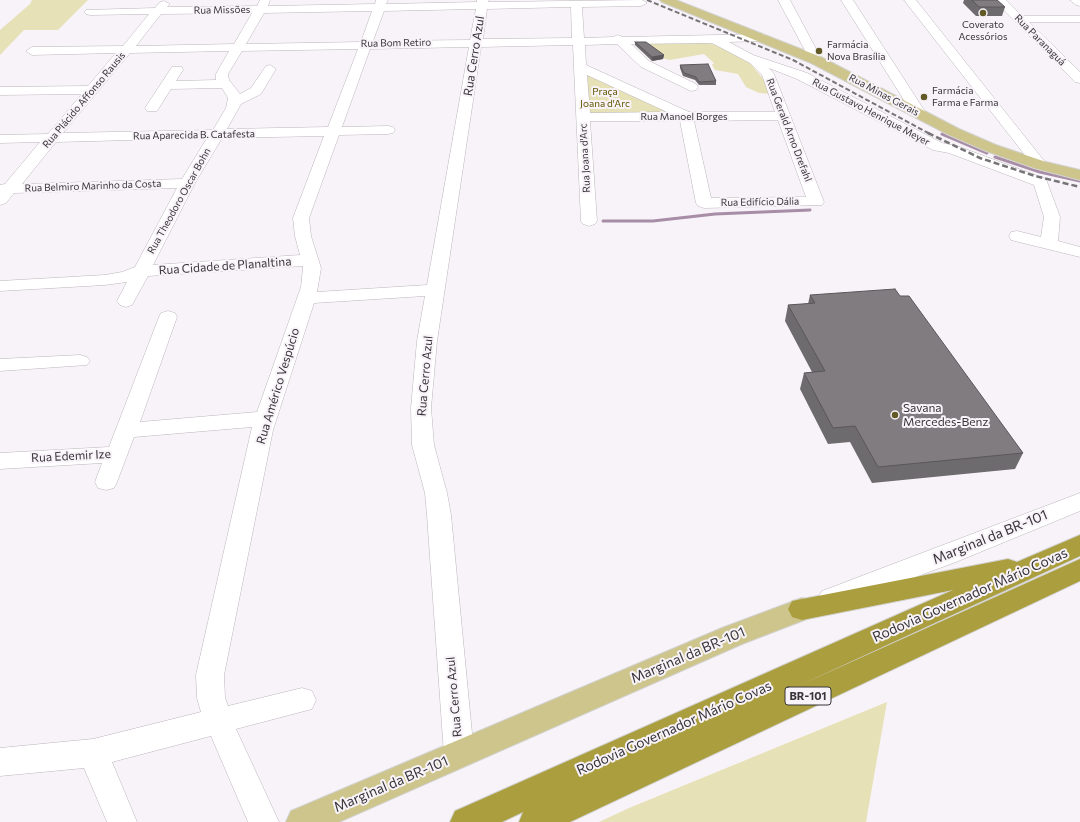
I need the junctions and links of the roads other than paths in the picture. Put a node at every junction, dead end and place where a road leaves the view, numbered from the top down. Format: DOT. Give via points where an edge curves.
graph roads {
  1 [pos="167,0"];
  2 [pos="672,0"];
  3 [pos="784,0"];
  4 [pos="847,0"];
  5 [pos="910,0"];
  6 [pos="1000,0"];
  7 [pos="1076,0"];
  8 [pos="576,2"];
  9 [pos="482,3"];
  10 [pos="641,3"];
  11 [pos="1080,3"];
  12 [pos="381,4"];
  13 [pos="263,5"];
  14 [pos="158,11"];
  15 [pos="90,12"];
  16 [pos="1019,19"];
  17 [pos="1080,19"];
  18 [pos="760,37"];
  19 [pos="618,39"];
  20 [pos="714,39"];
  21 [pos="578,40"];
  22 [pos="476,42"];
  23 [pos="365,44"];
  24 [pos="237,46"];
  25 [pos="127,49"];
  26 [pos="32,50"];
  27 [pos="746,55"];
  28 [pos="816,60"];
  29 [pos="580,68"];
  30 [pos="270,69"];
  31 [pos="177,70"];
  32 [pos="788,70"];
  33 [pos="768,74"];
  34 [pos="1080,79"];
  35 [pos="225,84"];
  36 [pos="167,85"];
  37 [pos="691,86"];
  38 [pos="92,90"];
  39 [pos="0,91"];
  40 [pos="234,102"];
  41 [pos="152,108"];
  42 [pos="919,113"];
  43 [pos="784,116"];
  44 [pos="686,117"];
  45 [pos="583,118"];
  46 [pos="388,130"];
  47 [pos="332,131"];
  48 [pos="217,134"];
  49 [pos="52,138"];
  50 [pos="0,139"];
  51 [pos="1000,151"];
  52 [pos="976,159"];
  53 [pos="1040,165"];
  54 [pos="1080,175"];
  55 [pos="186,183"];
  56 [pos="3,192"];
  57 [pos="816,202"];
  58 [pos="589,221"];
  59 [pos="1017,236"];
  60 [pos="1049,243"];
  61 [pos="1080,252"];
  62 [pos="310,260"];
  63 [pos="140,271"];
  64 [pos="0,286"];
  65 [pos="435,290"];
  66 [pos="307,298"];
  67 [pos="126,300"];
  68 [pos="168,317"];
  69 [pos="80,361"];
  70 [pos="0,365"];
  71 [pos="265,419"];
  72 [pos="126,430"];
  73 [pos="117,454"];
  74 [pos="0,461"];
  75 [pos="106,482"];
  76 [pos="1080,502"];
  77 [pos="1080,545"];
  78 [pos="1044,562"];
  79 [pos="1080,569"];
  80 [pos="802,609"];
  81 [pos="302,700"];
  82 [pos="219,723"];
  83 [pos="93,753"];
  84 [pos="459,754"];
  85 [pos="0,762"];
  86 [pos="122,822"];
  87 [pos="264,822"];
  88 [pos="302,822"];
  89 [pos="466,822"];
  90 [pos="535,822"];
  1 -- 14 [label="street, Rua Plácido Affonso Rausis"];
  2 -- 18 [label="main road, Rua Minas Gerais"];
  3 -- 28 [label="street"];
  4 -- 42 [label="street"];
  5 -- 53 [label="street"];
  6 -- 16 [label="street, Rua Paranaguá"];
  7 -- 11 [label="street"];
  8 -- 9 [label="street, Rua Missões"];
  8 -- 10 [label="street, Rua Missões"];
  8 -- 21 [label="street, Rua Joana d'Arc"];
  9 -- 12 [label="street, Rua Missões"];
  9 -- 22 [label="street, Rua Cerro Azul"];
  12 -- 13 [label="street, Rua Missões"];
  12 -- 23 [label="street, Rua Américo Vespúcio"];
  13 -- 14 [label="street, Rua Missões"];
  13 -- 24 [label="street"];
  14 -- 15 [label="street, Rua Missões"];
  14 -- 25 [label="street, Rua Plácido Affonso Rausis"];
  16 -- 17 [label="street"];
  16 -- 34 [label="street, Rua Paranaguá"];
  18 -- 20 [label="street, Rua Bom Retiro"];
  18 -- 28 [label="main road, Rua Minas Gerais"];
  19 -- 20 [label="street, Rua Bom Retiro"];
  19 -- 21 [label="street, Rua Bom Retiro"];
  19 -- 37 [label="street" via="641,61"];
  20 -- 27 [label="street, Rua Gerald Arno Drefahl"];
  21 -- 22 [label="street, Rua Bom Retiro"];
  21 -- 29 [label="street, Rua Joana d'Arc"];
  22 -- 23 [label="street, Rua Bom Retiro"];
  22 -- 65 [label="street, Rua Cerro Azul"];
  23 -- 24 [label="street, Rua Bom Retiro"];
  23 -- 47 [label="street, Rua Américo Vespúcio"];
  24 -- 25 [label="street, Rua Bom Retiro"];
  24 -- 35 [label="street" via="222,74 222,81"];
  25 -- 26 [label="street, Rua Bom Retiro"];
  25 -- 38 [label="street, Rua Plácido Affonso Rausis"];
  27 -- 32 [label="street, Rua Gustavo Henrique Meyer"];
  27 -- 33 [label="street, Rua Gerald Arno Drefahl"];
  28 -- 42 [label="main road, Rua Minas Gerais"];
  29 -- 44 [label="street"];
  29 -- 45 [label="street, Rua Joana d'Arc"];
  30 -- 40 [label="street" via="256,91"];
  31 -- 36 [label="street"];
  32 -- 33 [label="street"];
  32 -- 52 [label="street, Rua Gustavo Henrique Meyer" via="938,147 952,149"];
  33 -- 43 [label="street, Rua Gerald Arno Drefahl"];
  35 -- 36 [label="street"];
  35 -- 40 [label="street" via="233,92"];
  36 -- 41 [label="street"];
  38 -- 39 [label="street"];
  38 -- 49 [label="street, Rua Plácido Affonso Rausis"];
  40 -- 48 [label="street, Rua Theodoro Oscar Bohn"];
  42 -- 51 [label="main road, Rua Minas Gerais" via="954,132"];
  43 -- 44 [label="street, Rua Manoel Borges"];
  43 -- 57 [label="street, Rua Gerald Arno Drefahl"];
  44 -- 45 [label="street, Rua Manoel Borges"];
  44 -- 57 [label="street, Rua Edifício Dália" via="704,203"];
  45 -- 58 [label="street, Rua Joana d'Arc"];
  46 -- 47 [label="street, Rua Aparecida B. Catafesta"];
  47 -- 48 [label="street, Rua Aparecida B. Catafesta"];
  47 -- 62 [label="street, Rua Américo Vespúcio" via="301,218"];
  48 -- 49 [label="street, Rua Aparecida B. Catafesta"];
  48 -- 55 [label="street, Rua Theodoro Oscar Bohn"];
  49 -- 50 [label="street, Rua Aparecida B. Catafesta"];
  49 -- 56 [label="street, Rua Plácido Affonso Rausis"];
  51 -- 52 [label="street"];
  51 -- 53 [label="main road, Rua Minas Gerais"];
  52 -- 60 [label="street, Rua Gustavo Henrique Meyer" via="1041,182 1052,216"];
  53 -- 54 [label="main road, Rua Minas Gerais"];
  55 -- 56 [label="street, Rua Belmiro Marinho da Costa"];
  55 -- 63 [label="street, Rua Theodoro Oscar Bohn"];
  59 -- 60 [label="street"];
  60 -- 61 [label="street"];
  62 -- 63 [label="street, Rua Cidade de Planaltina"];
  62 -- 66 [label="street, Rua Américo Vespúcio" via="312,277"];
  63 -- 64 [label="street, Rua Cidade de Planaltina" via="126,277 105,280"];
  63 -- 67 [label="street, Rua Theodoro Oscar Bohn"];
  65 -- 66 [label="street"];
  65 -- 84 [label="street, Rua Cerro Azul" via="422,381 421,427 439,515"];
  66 -- 71 [label="street, Rua Américo Vespúcio"];
  68 -- 72 [label="street, Rua Edemir Ize"];
  69 -- 70 [label="street"];
  71 -- 72 [label="street"];
  71 -- 82 [label="street, Rua Américo Vespúcio" via="210,675 211,698"];
  72 -- 73 [label="street, Rua Edemir Ize"];
  73 -- 74 [label="street, Rua Edemir Ize"];
  73 -- 75 [label="street"];
  76 -- 80 [label="street, Marginal da BR-101"];
  77 -- 78 [label="highway, Rodovia Governador Mário Covas / BR-101"];
  78 -- 80 [label="highway"];
  78 -- 89 [label="highway, Rodovia Governador Mário Covas / BR-101"];
  79 -- 90 [label="highway, Rodovia Governador Mário Covas / BR-101"];
  80 -- 84 [label="main road, Marginal da BR-101" via="732,636"];
  81 -- 82 [label="street"];
  82 -- 83 [label="street"];
  82 -- 87 [label="street, Rua Américo Vespúcio"];
  83 -- 85 [label="street"];
  83 -- 86 [label="street"];
  84 -- 88 [label="main road, Marginal da BR-101"];
}
